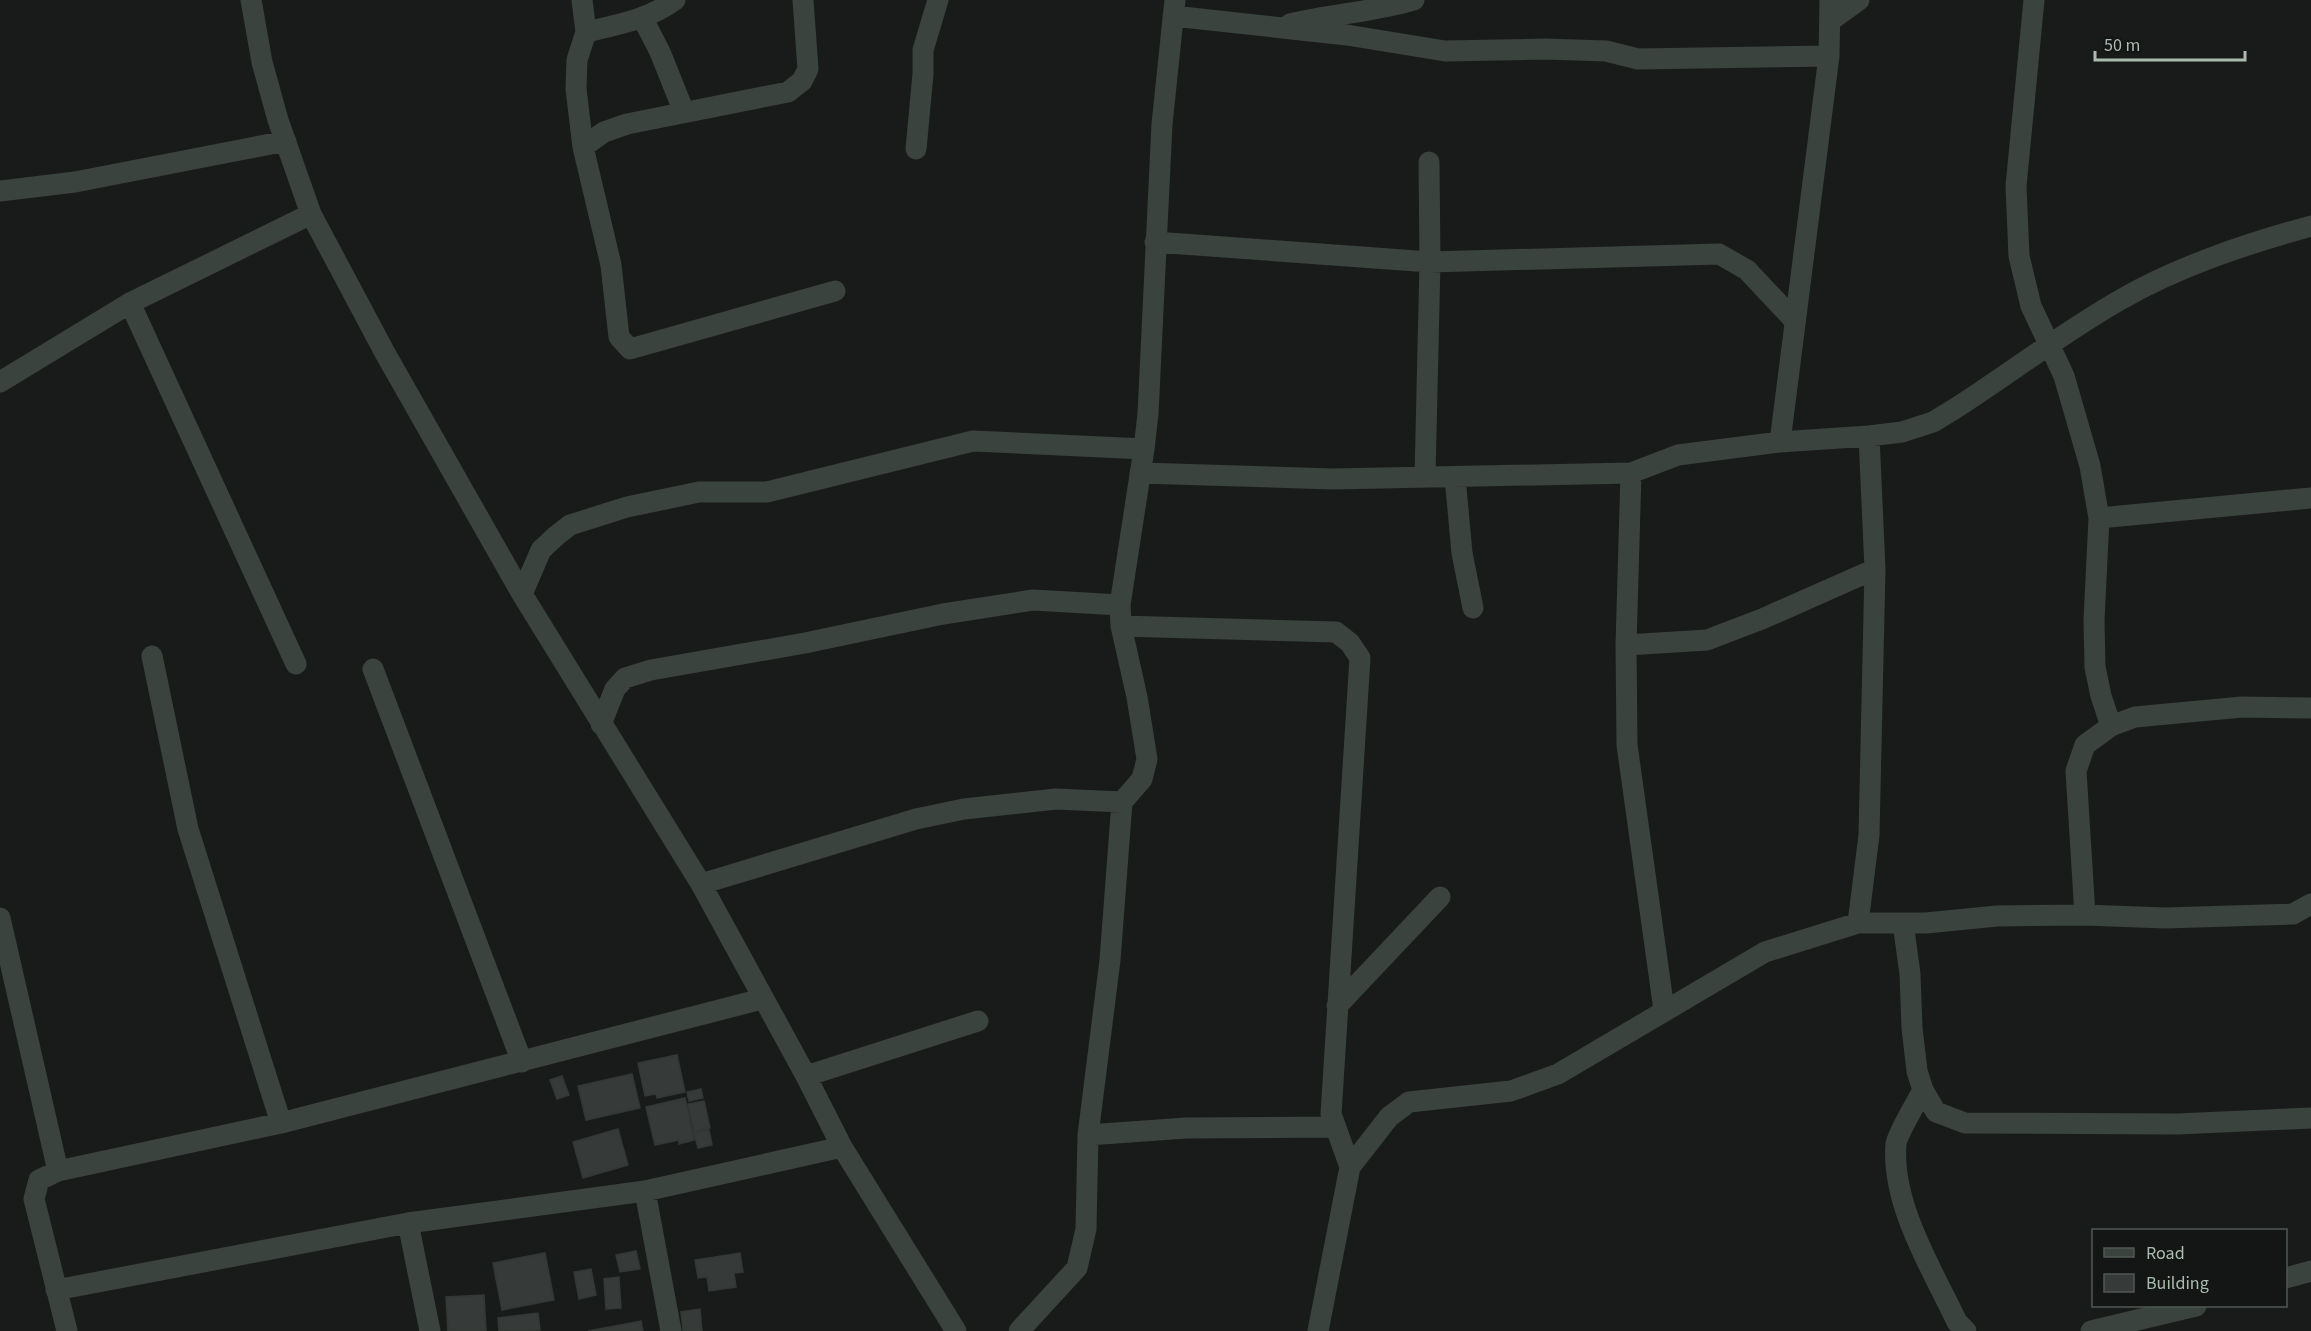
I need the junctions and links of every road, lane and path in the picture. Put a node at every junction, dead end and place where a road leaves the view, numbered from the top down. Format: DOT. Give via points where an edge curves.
graph roads {
  1 [pos="252,0"];
  2 [pos="582,0"];
  3 [pos="675,0"];
  4 [pos="803,0"];
  5 [pos="938,0"];
  6 [pos="1414,0"];
  7 [pos="1859,0"];
  8 [pos="2034,0"];
  9 [pos="1174,8"];
  10 [pos="1830,10"];
  11 [pos="642,17"];
  12 [pos="1275,27"];
  13 [pos="586,32"];
  14 [pos="1829,56"];
  15 [pos="684,112"];
  16 [pos="286,141"];
  17 [pos="583,147"];
  18 [pos="916,149"];
  19 [pos="1429,162"];
  20 [pos="0,191"];
  21 [pos="311,214"];
  22 [pos="2311,226"];
  23 [pos="1155,242"];
  24 [pos="1430,262"];
  25 [pos="835,291"];
  26 [pos="130,303"];
  27 [pos="1795,321"];
  28 [pos="2049,347"];
  29 [pos="0,382"];
  30 [pos="1869,436"];
  31 [pos="1780,442"];
  32 [pos="1144,450"];
  33 [pos="1140,473"];
  34 [pos="1631,473"];
  35 [pos="1425,477"];
  36 [pos="1455,477"];
  37 [pos="2311,498"];
  38 [pos="2098,518"];
  39 [pos="1875,569"];
  40 [pos="522,594"];
  41 [pos="1120,605"];
  42 [pos="1473,608"];
  43 [pos="1121,626"];
  44 [pos="1626,645"];
  45 [pos="152,656"];
  46 [pos="296,664"];
  47 [pos="373,669"];
  48 [pos="2311,708"];
  49 [pos="601,724"];
  50 [pos="2111,726"];
  51 [pos="1122,802"];
  52 [pos="701,884"];
  53 [pos="1440,897"];
  54 [pos="2311,904"];
  55 [pos="2085,915"];
  56 [pos="0,918"];
  57 [pos="1858,923"];
  58 [pos="1903,923"];
  59 [pos="762,999"];
  60 [pos="1337,1006"];
  61 [pos="1664,1010"];
  62 [pos="978,1021"];
  63 [pos="522,1062"];
  64 [pos="806,1076"];
  65 [pos="1923,1090"];
  66 [pos="2311,1118"];
  67 [pos="281,1123"];
  68 [pos="1335,1127"];
  69 [pos="1088,1135"];
  70 [pos="842,1147"];
  71 [pos="1350,1167"];
  72 [pos="58,1171"];
  73 [pos="645,1191"];
  74 [pos="408,1223"];
  75 [pos="2311,1271"];
  76 [pos="2287,1278"];
  77 [pos="56,1290"];
  78 [pos="2188,1307"];
  79 [pos="67,1331"];
  80 [pos="430,1331"];
  81 [pos="671,1331"];
  82 [pos="956,1331"];
  83 [pos="1019,1331"];
  84 [pos="1318,1331"];
  85 [pos="1966,1331"];
  86 [pos="2091,1331"];
  1 -- 16 [label="street" via="262,62"];
  2 -- 13 [label="street"];
  3 -- 11 [label="street"];
  4 -- 15 [label="street" via="808,69 802,81 788,93"];
  5 -- 18 [label="street" via="922,50"];
  6 -- 12 [label="street" via="1385,9 1323,16"];
  7 -- 10 [label="street"];
  8 -- 28 [label="street" via="2016,186 2019,256 2031,306"];
  9 -- 12 [label="street"];
  9 -- 23 [label="street"];
  10 -- 14 [label="street"];
  11 -- 13 [label="street"];
  11 -- 15 [label="street"];
  12 -- 14 [label="street" via="1445,51 1606,51 1638,59"];
  13 -- 17 [label="street" via="577,60 576,80"];
  14 -- 27 [label="street"];
  15 -- 17 [label="street" via="627,124 604,132"];
  16 -- 20 [label="street" via="75,182"];
  16 -- 21 [label="street"];
  17 -- 25 [label="street" via="611,265 620,337 630,349"];
  19 -- 24 [label="street"];
  21 -- 26 [label="street"];
  21 -- 40 [label="street"];
  22 -- 28 [label="street" via="2189,266 2120,300"];
  23 -- 24 [label="street"];
  23 -- 32 [label="street" via="1152,360"];
  24 -- 27 [label="street" via="1719,254 1747,270"];
  24 -- 35 [label="street"];
  26 -- 29 [label="street"];
  26 -- 46 [label="street"];
  27 -- 31 [label="street"];
  28 -- 30 [label="street" via="1933,422 1902,432"];
  28 -- 38 [label="street" via="2072,400 2090,466"];
  30 -- 31 [label="street"];
  30 -- 39 [label="street"];
  31 -- 34 [label="street" via="1678,455"];
  32 -- 33 [label="street"];
  32 -- 40 [label="street" via="973,441 767,492 699,492 627,507 570,525 556,536 542,550"];
  33 -- 35 [label="street" via="1334,479"];
  33 -- 41 [label="street"];
  34 -- 36 [label="street"];
  34 -- 44 [label="street"];
  35 -- 36 [label="street"];
  36 -- 42 [label="street" via="1462,552"];
  37 -- 38 [label="street"];
  38 -- 50 [label="street" via="2095,667"];
  39 -- 44 [label="street" via="1707,640"];
  39 -- 57 [label="street" via="1869,836"];
  40 -- 49 [label="street"];
  41 -- 43 [label="street"];
  41 -- 49 [label="street" via="1033,600 651,670 625,678 615,689"];
  43 -- 51 [label="street" via="1147,759 1142,779"];
  43 -- 60 [label="street" via="1336,632 1360,658"];
  44 -- 61 [label="street" via="1627,745"];
  45 -- 67 [label="street" via="188,829"];
  47 -- 63 [label="street"];
  48 -- 50 [label="street" via="2242,706 2135,717"];
  49 -- 52 [label="street"];
  50 -- 55 [label="street" via="2085,745 2076,771"];
  51 -- 52 [label="street" via="1056,799 963,809 916,819"];
  51 -- 69 [label="street" via="1110,960"];
  52 -- 59 [label="street"];
  53 -- 60 [label="street"];
  54 -- 55 [label="street" via="2294,914 2165,918"];
  55 -- 58 [label="street"];
  56 -- 72 [label="street"];
  57 -- 58 [label="street"];
  57 -- 61 [label="street" via="1765,952"];
  58 -- 65 [label="street" via="1917,1071"];
  59 -- 63 [label="street"];
  59 -- 64 [label="street"];
  60 -- 68 [label="street" via="1331,1114"];
  61 -- 71 [label="street" via="1558,1074 1511,1091 1409,1102 1389,1118"];
  62 -- 64 [label="street"];
  63 -- 67 [label="street"];
  64 -- 70 [label="street"];
  65 -- 66 [label="street" via="1936,1112 1965,1123 2177,1124"];
  65 -- 85 [label="street" via="1896,1141 1898,1179 1912,1230 1957,1322"];
  67 -- 72 [label="street"];
  68 -- 69 [label="street" via="1186,1128"];
  68 -- 71 [label="street"];
  69 -- 83 [label="street" via="1086,1230 1077,1268"];
  70 -- 73 [label="street"];
  70 -- 82 [label="street"];
  71 -- 84 [label="street"];
  72 -- 77 [label="street" via="39,1180 34,1199"];
  73 -- 74 [label="street"];
  73 -- 81 [label="street"];
  74 -- 77 [label="street"];
  74 -- 80 [label="street"];
  75 -- 76 [label="street"];
  77 -- 79 [label="street"];
  78 -- 86 [label="street"];
}
